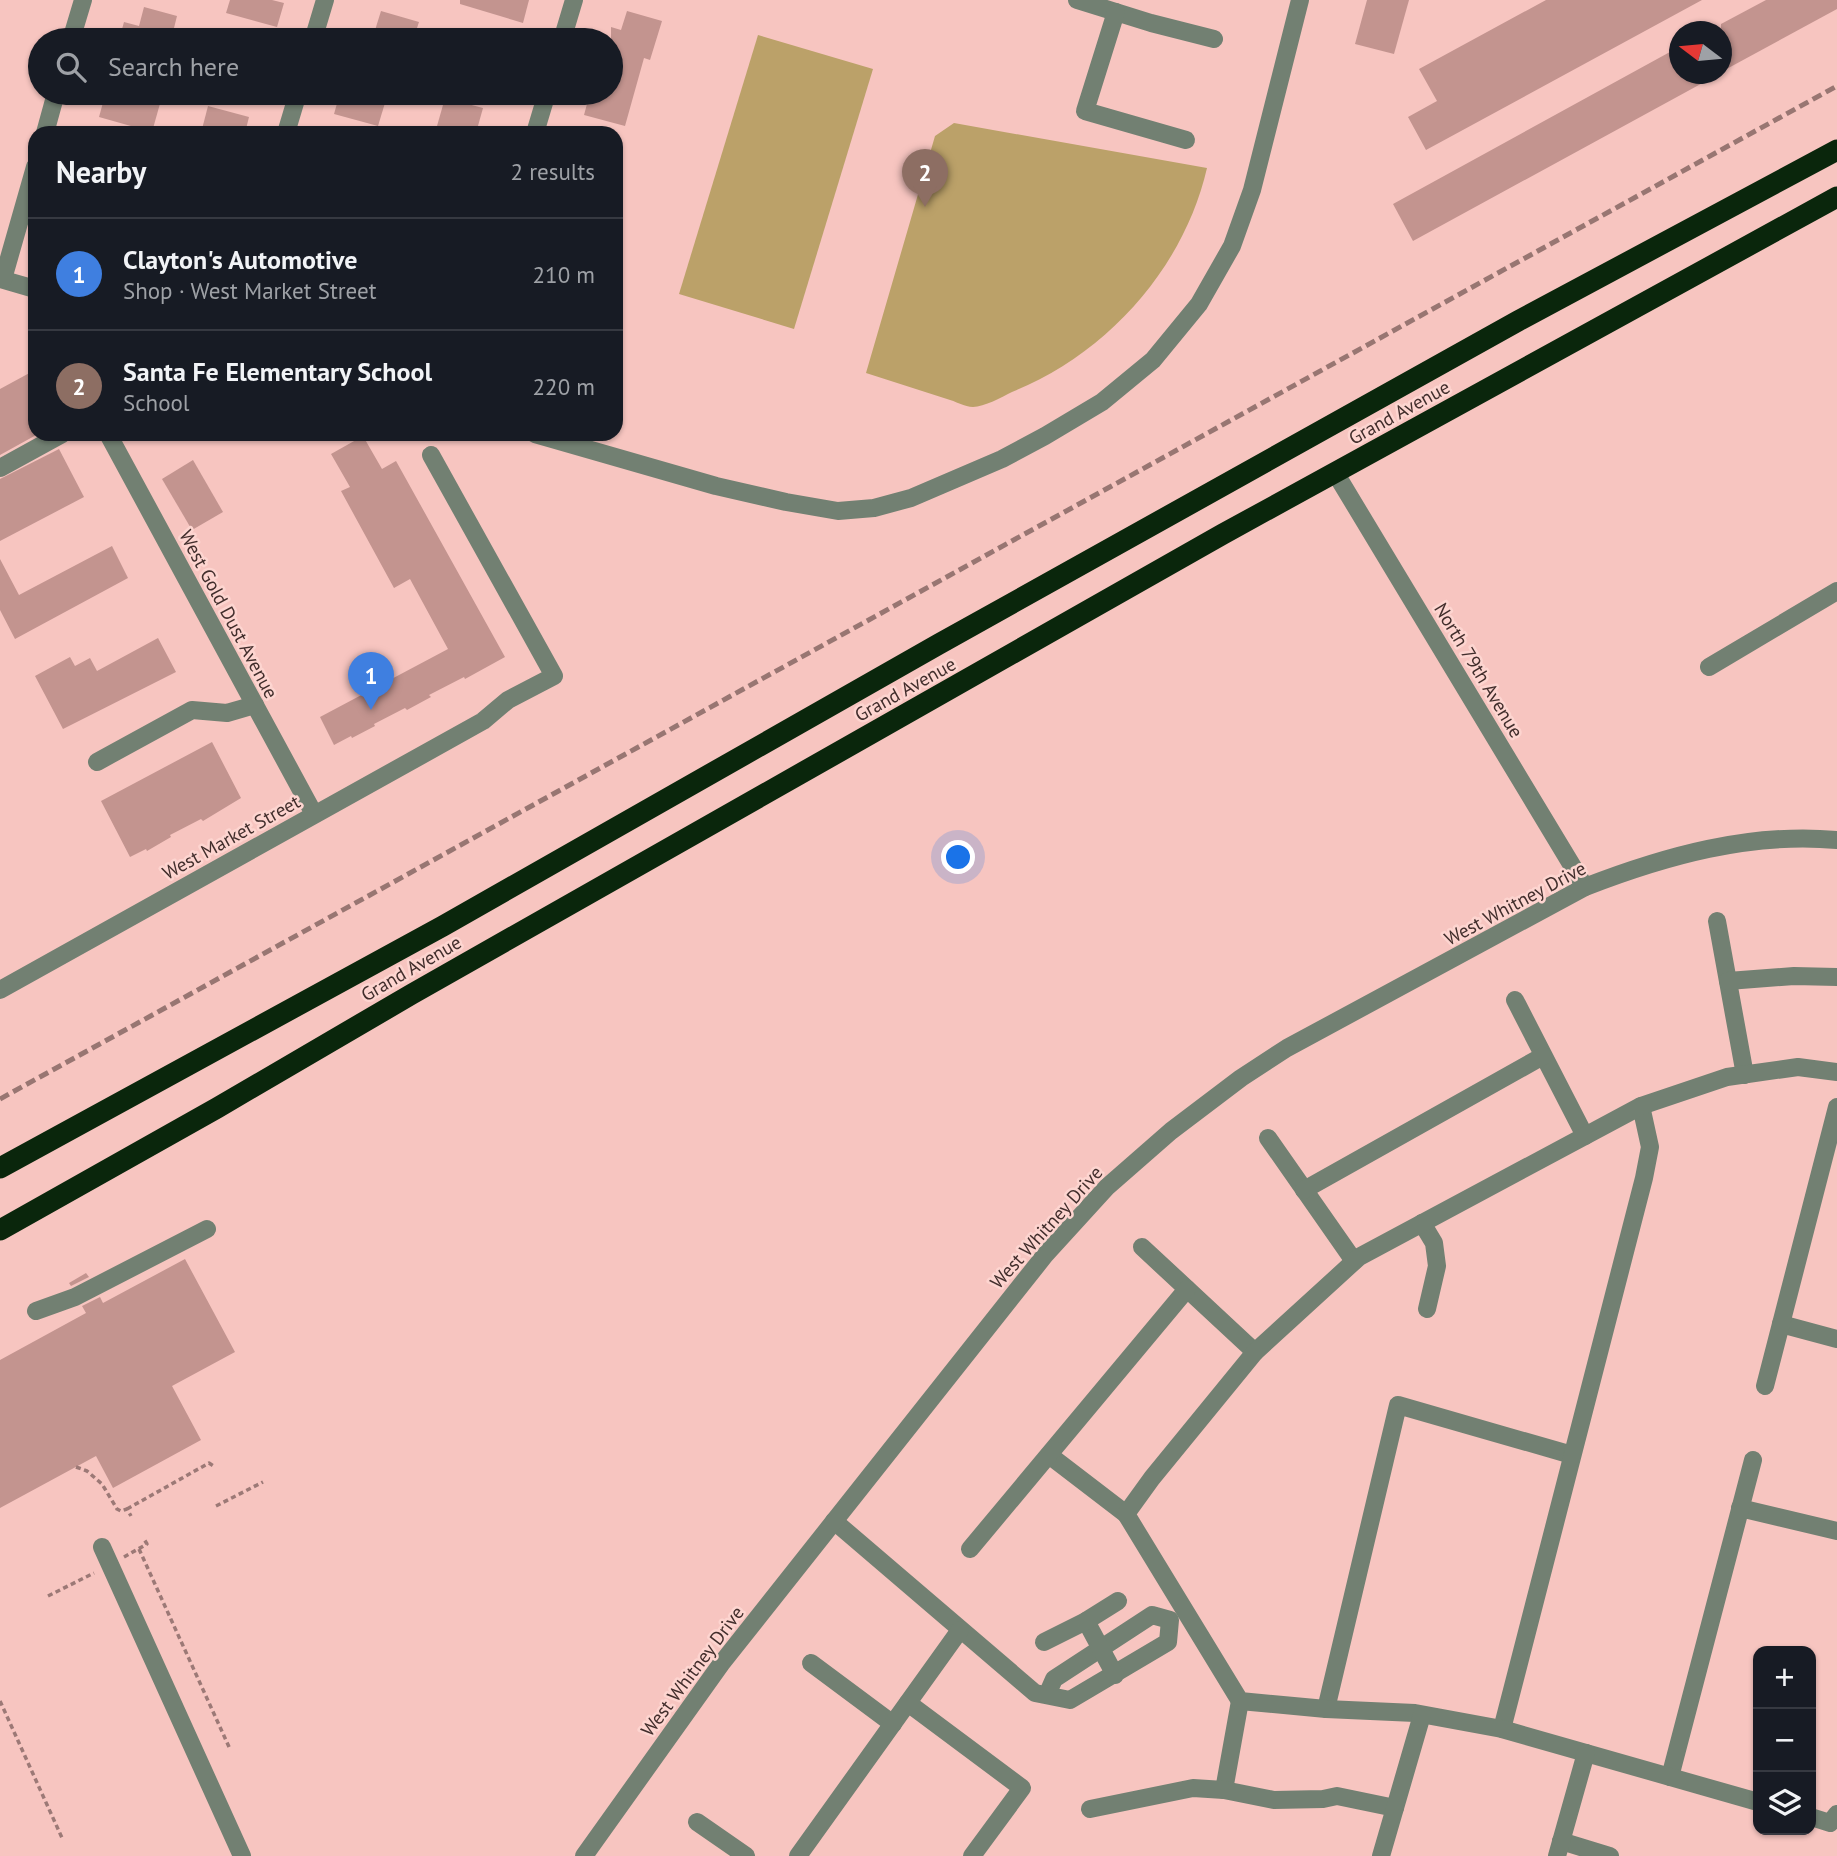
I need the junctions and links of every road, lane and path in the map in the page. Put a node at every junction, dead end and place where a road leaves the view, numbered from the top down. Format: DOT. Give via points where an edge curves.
graph roads {
  1 [pos="83,0"];
  2 [pos="325,0"];
  3 [pos="574,0"];
  4 [pos="1077,0"];
  5 [pos="1300,0"];
  6 [pos="1116,12"];
  7 [pos="75,28"];
  8 [pos="317,28"];
  9 [pos="566,28"];
  10 [pos="1214,39"];
  11 [pos="53,105"];
  12 [pos="294,105"];
  13 [pos="543,105"];
  14 [pos="47,126"];
  15 [pos="288,126"];
  16 [pos="537,126"];
  17 [pos="1186,140"];
  18 [pos="1837,149"];
  19 [pos="28,190"];
  20 [pos="1837,197"];
  21 [pos="1,279"];
  22 [pos="28,287"];
  23 [pos="49,441"];
  24 [pos="112,441"];
  25 [pos="560,441"];
  26 [pos="431,455"];
  27 [pos="0,468"];
  28 [pos="1336,474"];
  29 [pos="1837,591"];
  30 [pos="1709,667"];
  31 [pos="255,705"];
  32 [pos="97,762"];
  33 [pos="314,814"];
  34 [pos="1837,840"];
  35 [pos="1585,887"];
  36 [pos="1717,921"];
  37 [pos="1837,978"];
  38 [pos="1728,981"];
  39 [pos="0,990"];
  40 [pos="1515,1000"];
  41 [pos="1543,1056"];
  42 [pos="1837,1072"];
  43 [pos="1745,1075"];
  44 [pos="1641,1106"];
  45 [pos="1837,1107"];
  46 [pos="1585,1136"];
  47 [pos="1268,1138"];
  48 [pos="0,1168"];
  49 [pos="1304,1190"];
  50 [pos="1422,1223"];
  51 [pos="207,1229"];
  52 [pos="0,1230"];
  53 [pos="1142,1247"];
  54 [pos="1354,1261"];
  55 [pos="1187,1289"];
  56 [pos="1427,1310"];
  57 [pos="36,1311"];
  58 [pos="1781,1324"];
  59 [pos="1837,1339"];
  60 [pos="1255,1352"];
  61 [pos="1765,1386"];
  62 [pos="1049,1455"];
  63 [pos="1572,1455"];
  64 [pos="1753,1460"];
  65 [pos="76,1467"];
  66 [pos="215,1467"];
  67 [pos="263,1482"];
  68 [pos="228,1491"];
  69 [pos="232,1498"];
  70 [pos="216,1506"];
  71 [pos="1740,1508"];
  72 [pos="127,1509"];
  73 [pos="1126,1514"];
  74 [pos="131,1516"];
  75 [pos="834,1521"];
  76 [pos="1837,1531"];
  77 [pos="144,1539"];
  78 [pos="103,1547"];
  79 [pos="139,1549"];
  80 [pos="970,1549"];
  81 [pos="121,1558"];
  82 [pos="96,1572"];
  83 [pos="48,1596"];
  84 [pos="1118,1601"];
  85 [pos="1178,1616"];
  86 [pos="1086,1621"];
  87 [pos="960,1630"];
  88 [pos="1044,1642"];
  89 [pos="1102,1648"];
  90 [pos="811,1663"];
  91 [pos="1115,1675"];
  92 [pos="1047,1695"];
  93 [pos="0,1701"];
  94 [pos="1240,1701"];
  95 [pos="908,1703"];
  96 [pos="1325,1709"];
  97 [pos="1422,1715"];
  98 [pos="892,1724"];
  99 [pos="1502,1729"];
  100 [pos="230,1749"];
  101 [pos="1587,1753"];
  102 [pos="1670,1777"];
  103 [pos="1224,1790"];
  104 [pos="1753,1801"];
  105 [pos="1395,1808"];
  106 [pos="1090,1809"];
  107 [pos="1837,1814"];
  108 [pos="1816,1819"];
  109 [pos="697,1822"];
  110 [pos="63,1840"];
  111 [pos="1559,1849"];
  112 [pos="242,1856"];
  113 [pos="584,1856"];
  114 [pos="746,1856"];
  115 [pos="798,1856"];
  116 [pos="972,1856"];
  117 [pos="1381,1856"];
  118 [pos="1610,1856"];
  1 -- 7 [label="street"];
  2 -- 8 [label="street"];
  3 -- 9 [label="street"];
  4 -- 6 [label="street"];
  5 -- 25 [label="street" via="1252,190 1232,246 1199,304 1153,360 1102,402 1002,459 922,493 874,508 838,511 716,485"];
  6 -- 10 [label="street"];
  6 -- 17 [label="street" via="1085,111"];
  11 -- 14 [label="street"];
  12 -- 15 [label="street"];
  13 -- 16 [label="street"];
  18 -- 48 [label="highway, Grand Avenue" via="1518,321 443,926"];
  19 -- 21 [label="street"];
  20 -- 28 [label="highway, Grand Avenue"];
  21 -- 22 [label="street"];
  23 -- 27 [label="street"];
  24 -- 31 [label="street, West Gold Dust Avenue"];
  26 -- 33 [label="street, West Market Street" via="554,676 509,700 483,721"];
  28 -- 35 [label="street, North 79th Avenue"];
  28 -- 52 [label="highway, Grand Avenue"];
  29 -- 30 [label="street"];
  31 -- 32 [label="street" via="227,713 192,710"];
  31 -- 33 [label="street, West Gold Dust Avenue"];
  33 -- 39 [label="street, West Market Street"];
  34 -- 35 [label="street, West Whitney Drive" via="1737,843 1677,856"];
  35 -- 75 [label="street, West Whitney Drive" via="1287,1048 1171,1131 1107,1188 1045,1255"];
  36 -- 38 [label="street"];
  37 -- 38 [label="street"];
  38 -- 43 [label="street"];
  40 -- 41 [label="street"];
  41 -- 46 [label="street"];
  41 -- 49 [label="street"];
  42 -- 43 [label="street" via="1798,1067"];
  43 -- 44 [label="street"];
  44 -- 46 [label="street"];
  44 -- 63 [label="street" via="1650,1147 1644,1178"];
  45 -- 58 [label="street"];
  46 -- 50 [label="street"];
  47 -- 49 [label="street"];
  49 -- 54 [label="street"];
  50 -- 54 [label="street"];
  50 -- 56 [label="street" via="1434,1242 1437,1266"];
  51 -- 57 [label="street" via="75,1297"];
  53 -- 55 [label="street"];
  54 -- 60 [label="street"];
  55 -- 60 [label="street"];
  55 -- 62 [label="street"];
  58 -- 59 [label="street"];
  58 -- 61 [label="street"];
  60 -- 73 [label="street"];
  62 -- 73 [label="street"];
  62 -- 80 [label="street"];
  63 -- 96 [label="street" via="1398,1405"];
  63 -- 99 [label="street"];
  64 -- 71 [label="street"];
  65 -- 72 [label="path" via="102,1484 117,1509"];
  66 -- 72 [label="path" via="209,1463"];
  67 -- 69 [label="path"];
  68 -- 69 [label="path"];
  69 -- 70 [label="path"];
  71 -- 76 [label="street"];
  71 -- 102 [label="street"];
  72 -- 74 [label="path"];
  73 -- 85 [label="street"];
  75 -- 87 [label="street"];
  75 -- 113 [label="street, West Whitney Drive" via="721,1664"];
  77 -- 79 [label="path" via="147,1544"];
  78 -- 112 [label="street"];
  79 -- 81 [label="path"];
  79 -- 100 [label="path"];
  82 -- 83 [label="path"];
  84 -- 86 [label="street"];
  85 -- 89 [label="street" via="1152,1615"];
  85 -- 91 [label="street" via="1168,1642"];
  85 -- 94 [label="street"];
  86 -- 88 [label="street"];
  86 -- 89 [label="street"];
  87 -- 92 [label="street" via="1035,1693"];
  87 -- 95 [label="street"];
  89 -- 91 [label="street"];
  89 -- 92 [label="street" via="1054,1679"];
  90 -- 98 [label="street"];
  91 -- 92 [label="street" via="1070,1700"];
  93 -- 110 [label="path"];
  94 -- 96 [label="street"];
  94 -- 103 [label="street"];
  95 -- 98 [label="street"];
  95 -- 116 [label="street" via="1022,1788"];
  96 -- 97 [label="street"];
  97 -- 99 [label="street"];
  97 -- 105 [label="street"];
  98 -- 115 [label="street"];
  99 -- 101 [label="street"];
  101 -- 102 [label="street"];
  101 -- 111 [label="street"];
  102 -- 104 [label="street"];
  103 -- 105 [label="street" via="1274,1800 1337,1796"];
  103 -- 106 [label="street" via="1193,1788"];
  105 -- 117 [label="street"];
  107 -- 108 [label="street" via="1830,1823"];
  109 -- 114 [label="street"];
  111 -- 118 [label="street"];
}
